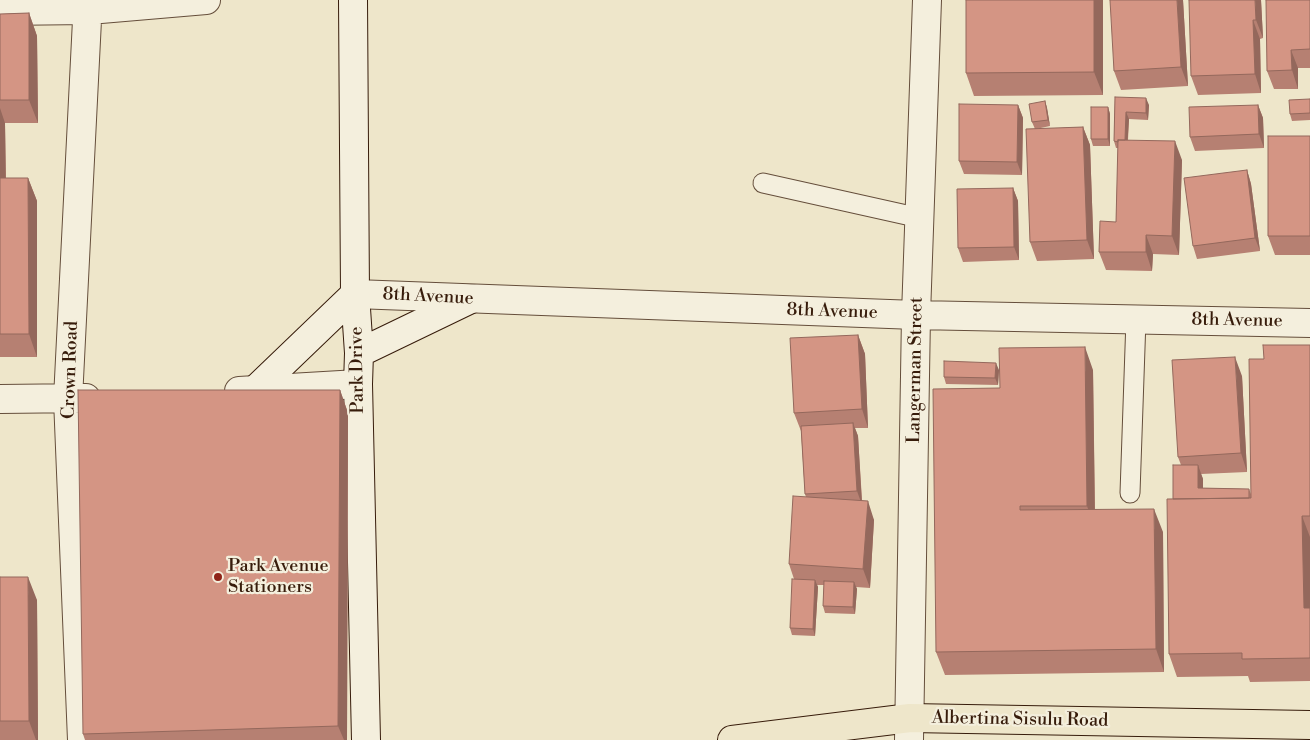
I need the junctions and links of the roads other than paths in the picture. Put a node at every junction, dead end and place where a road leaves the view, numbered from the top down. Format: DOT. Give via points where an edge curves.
graph roads {
  1 [pos="206,0"];
  2 [pos="353,0"];
  3 [pos="927,0"];
  4 [pos="88,5"];
  5 [pos="0,11"];
  6 [pos="763,183"];
  7 [pos="920,218"];
  8 [pos="355,294"];
  9 [pos="471,299"];
  10 [pos="916,315"];
  11 [pos="1136,319"];
  12 [pos="1310,323"];
  13 [pos="359,353"];
  14 [pos="358,384"];
  15 [pos="255,390"];
  16 [pos="216,392"];
  17 [pos="108,397"];
  18 [pos="0,399"];
  19 [pos="68,399"];
  20 [pos="1130,493"];
  21 [pos="1310,725"];
  22 [pos="910,729"];
  23 [pos="82,740"];
  24 [pos="366,740"];
  25 [pos="732,740"];
  1 -- 4 [label="street"];
  2 -- 8 [label="street, Park Drive"];
  3 -- 7 [label="street, Langerman Street"];
  4 -- 5 [label="street"];
  4 -- 19 [label="street, Crown Road"];
  6 -- 7 [label="lane"];
  7 -- 10 [label="street, Langerman Street"];
  8 -- 9 [label="street, 8th Avenue"];
  8 -- 13 [label="street, Park Drive"];
  8 -- 15 [label="street"];
  9 -- 10 [label="street, 8th Avenue"];
  9 -- 13 [label="street"];
  10 -- 11 [label="street, 8th Avenue"];
  10 -- 22 [label="street, Langerman Street"];
  11 -- 12 [label="street, 8th Avenue"];
  11 -- 20 [label="lane"];
  13 -- 14 [label="street, Park Drive"];
  14 -- 15 [label="street"];
  14 -- 24 [label="street, Park Drive"];
  15 -- 16 [label="street"];
  17 -- 19 [label="street"];
  18 -- 19 [label="street"];
  19 -- 23 [label="street, Crown Road"];
  21 -- 22 [label="main road, Albertina Sisulu Road"];
  22 -- 25 [label="main road, Albertina Sisulu Road"];
}
